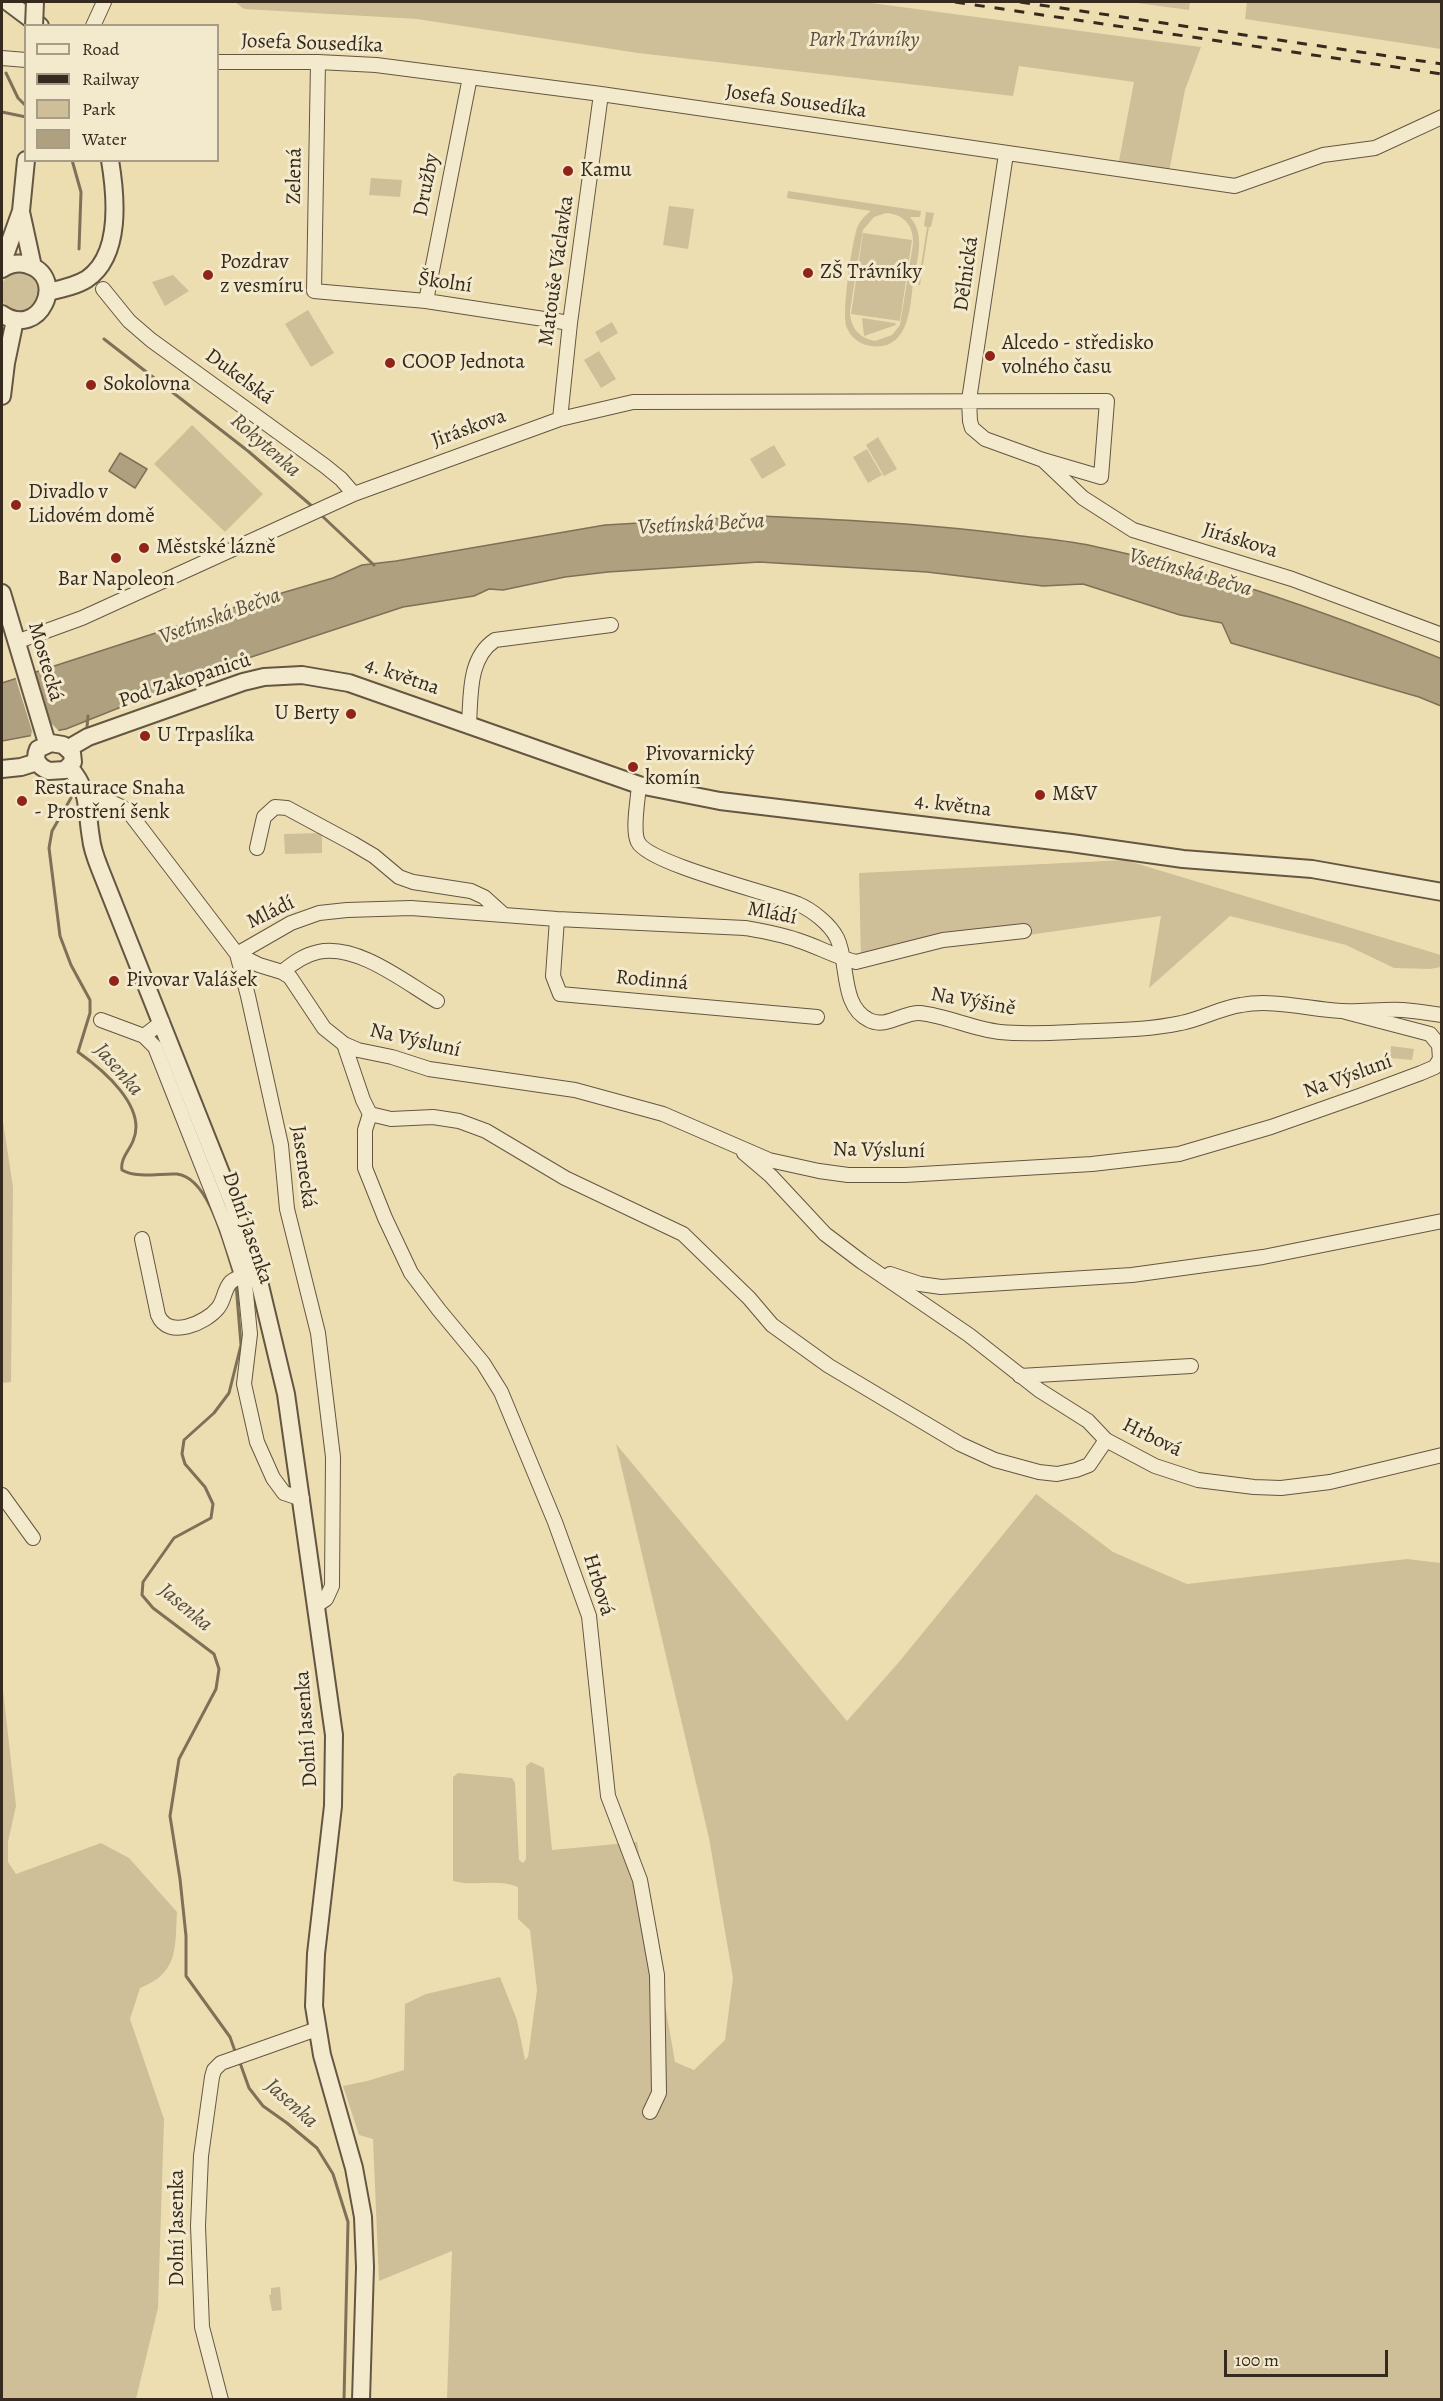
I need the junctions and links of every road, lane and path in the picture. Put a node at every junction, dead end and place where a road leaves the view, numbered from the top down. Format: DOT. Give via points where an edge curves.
graph roads {
  1 [pos="9,2"];
  2 [pos="35,2"];
  3 [pos="104,2"];
  4 [pos="34,24"];
  5 [pos="37,24"];
  6 [pos="94,24"];
  7 [pos="2,58"];
  8 [pos="24,60"];
  9 [pos="219,62"];
  10 [pos="318,62"];
  11 [pos="470,77"];
  12 [pos="601,94"];
  13 [pos="1442,117"];
  14 [pos="1006,154"];
  15 [pos="26,162"];
  16 [pos="110,162"];
  17 [pos="21,211"];
  18 [pos="2,264"];
  19 [pos="33,267"];
  20 [pos="2,269"];
  21 [pos="103,289"];
  22 [pos="314,291"];
  23 [pos="48,292"];
  24 [pos="426,301"];
  25 [pos="8,317"];
  26 [pos="570,323"];
  27 [pos="2,396"];
  28 [pos="969,400"];
  29 [pos="560,419"];
  30 [pos="1043,460"];
  31 [pos="1090,474"];
  32 [pos="354,494"];
  33 [pos="1083,498"];
  34 [pos="2,592"];
  35 [pos="611,625"];
  36 [pos="1442,635"];
  37 [pos="16,642"];
  38 [pos="319,677"];
  39 [pos="469,724"];
  40 [pos="45,741"];
  41 [pos="69,748"];
  42 [pos="37,762"];
  43 [pos="69,767"];
  44 [pos="2,769"];
  45 [pos="639,785"];
  46 [pos="87,800"];
  47 [pos="257,848"];
  48 [pos="1442,892"];
  49 [pos="504,915"];
  50 [pos="557,919"];
  51 [pos="1024,931"];
  52 [pos="237,954"];
  53 [pos="842,959"];
  54 [pos="282,972"];
  55 [pos="436,1001"];
  56 [pos="1342,1011"];
  57 [pos="1442,1015"];
  58 [pos="817,1017"];
  59 [pos="101,1020"];
  60 [pos="162,1023"];
  61 [pos="144,1036"];
  62 [pos="344,1044"];
  63 [pos="370,1114"];
  64 [pos="740,1149"];
  65 [pos="1442,1221"];
  66 [pos="142,1239"];
  67 [pos="862,1262"];
  68 [pos="238,1278"];
  69 [pos="1191,1366"];
  70 [pos="1020,1376"];
  71 [pos="1106,1440"];
  72 [pos="1442,1455"];
  73 [pos="2,1496"];
  74 [pos="302,1499"];
  75 [pos="33,1538"];
  76 [pos="316,1605"];
  77 [pos="317,2029"];
  78 [pos="650,2112"];
  79 [pos="221,2400"];
  80 [pos="361,2400"];
  1 -- 5 [label="street"];
  2 -- 4 [label="street, bridge"];
  3 -- 6 [label="street"];
  7 -- 8 [label="street"];
  9 -- 10 [label="street, Josefa Sousedíka"];
  10 -- 11 [label="street, Josefa Sousedíka"];
  10 -- 22 [label="street, Zelená"];
  11 -- 12 [label="street, Josefa Sousedíka"];
  11 -- 24 [label="street, Družby"];
  12 -- 14 [label="street, Josefa Sousedíka"];
  12 -- 26 [label="street, Matouše Václavka"];
  13 -- 14 [label="street, Josefa Sousedíka" via="1375,148 1323,155 1234,186"];
  14 -- 28 [label="street, Dělnická"];
  15 -- 17 [label="street"];
  16 -- 23 [label="street" via="113,194 106,255 93,274"];
  17 -- 18 [label="street"];
  17 -- 19 [label="street"];
  19 -- 20 [label="street" via="15,263"];
  19 -- 23 [label="street" via="42,275"];
  21 -- 32 [label="street, Dukelská" via="151,340 325,466"];
  22 -- 24 [label="street, Školní"];
  23 -- 25 [label="street" via="38,314 27,319"];
  24 -- 26 [label="street, Školní"];
  25 -- 27 [label="street"];
  26 -- 29 [label="street, Matouše Václavka"];
  28 -- 29 [label="street, Jiráskova" via="633,402"];
  28 -- 30 [label="street, Jiráskova" via="972,428 985,439"];
  28 -- 31 [label="street, Jiráskova" via="1107,401 1101,477"];
  29 -- 32 [label="street, Jiráskova"];
  30 -- 31 [label="street, Jiráskova"];
  30 -- 33 [label="street, Jiráskova"];
  31 -- 33 [label="street"];
  32 -- 37 [label="street, Jiráskova" via="82,618"];
  33 -- 36 [label="street, Jiráskova" via="1133,530 1292,579"];
  34 -- 37 [label="street, Mostecká"];
  35 -- 39 [label="street, 4. května" via="495,640 487,645 473,674"];
  37 -- 40 [label="street, Mostecká"];
  38 -- 39 [label="street, 4. května" via="349,683"];
  38 -- 41 [label="street, Pod Zakopaniců" via="282,675 243,682 88,737"];
  39 -- 45 [label="street, 4. května"];
  40 -- 41 [label="street"];
  40 -- 42 [label="street" via="37,751"];
  41 -- 43 [label="street" via="73,756"];
  42 -- 43 [label="street" via="52,772"];
  42 -- 44 [label="street"];
  43 -- 46 [label="street, Dolní Jasenka" via="83,786"];
  45 -- 48 [label="street, 4. května" via="720,801 1183,859 1312,869"];
  45 -- 53 [label="street, Na Výšině" via="636,834 648,853 799,905 832,929"];
  46 -- 52 [label="street, Jasenecká" via="115,802 128,811"];
  46 -- 60 [label="street, Dolní Jasenka" via="93,850"];
  47 -- 49 [label="street" via="264,817 275,807 287,808 374,856 399,877 471,891"];
  49 -- 50 [label="street, Mládí"];
  49 -- 52 [label="street, Mládí" via="411,908 319,913 291,923"];
  50 -- 53 [label="street, Mládí" via="745,928 798,940"];
  50 -- 58 [label="street, Rodinná" via="554,976 560,994"];
  51 -- 53 [label="street, Mládí" via="943,940 855,962"];
  52 -- 54 [label="street, Na Výsluní"];
  52 -- 76 [label="street, Jasenecká" via="281,1145 286,1209 318,1333 333,1457 333,1504 332,1587 326,1599"];
  53 -- 56 [label="street, Na Výšině" via="850,996 859,1011 870,1021 883,1023 919,1013 999,1032 1084,1031 1184,1023 1242,1004"];
  54 -- 55 [label="street" via="299,959 320,951 338,952 358,956 400,976"];
  54 -- 62 [label="street, Na Výsluní" via="299,987 324,1028"];
  56 -- 57 [label="street, Na Výšině" via="1403,1010"];
  56 -- 64 [label="street, Na Výsluní" via="1430,1034 1439,1045 1440,1059 1435,1067 1421,1073 1271,1127 1179,1154 1138,1160 848,1175 769,1160"];
  59 -- 61 [label="street"];
  60 -- 61 [label="street"];
  60 -- 74 [label="street, Dolní Jasenka" via="223,1175 258,1277 286,1394"];
  61 -- 68 [label="street, Dolní Jasenka" via="155,1047 227,1229"];
  62 -- 63 [label="street"];
  62 -- 64 [label="street, Na Výsluní" via="429,1069 575,1090 663,1114"];
  63 -- 71 [label="street" via="391,1119 433,1117 486,1131 565,1178 682,1233 772,1325 829,1366 994,1460 1039,1472 1066,1472 1089,1465"];
  63 -- 78 [label="street, Hrbová" via="365,1130 365,1168 384,1218 411,1273 483,1363 501,1392 589,1616 608,1796 640,1880 657,1975 659,2093"];
  64 -- 67 [label="street, Hrbová" via="825,1234"];
  65 -- 67 [label="street, Hrbová" via="1263,1257 1132,1275 941,1287 899,1278"];
  66 -- 68 [label="street, Dolní Jasenka" via="158,1315 164,1325 186,1327 204,1320 220,1306"];
  67 -- 70 [label="street, Hrbová" via="969,1335"];
  68 -- 74 [label="street, Dolní Jasenka" via="248,1303 250,1334 244,1384 252,1424 280,1487 288,1496"];
  69 -- 70 [label="street"];
  70 -- 71 [label="street, Hrbová" via="1088,1421"];
  71 -- 72 [label="street, Hrbová" via="1155,1467 1198,1480 1254,1487 1330,1482"];
  73 -- 75 [label="street"];
  74 -- 76 [label="street, Dolní Jasenka"];
  76 -- 77 [label="street, Dolní Jasenka" via="333,1723 335,1782 314,1973"];
  77 -- 79 [label="street, Dolní Jasenka" via="226,2061 212,2077 201,2156 198,2226 202,2327"];
  77 -- 80 [label="street, Dolní Jasenka" via="357,2182 365,2233"];
}
